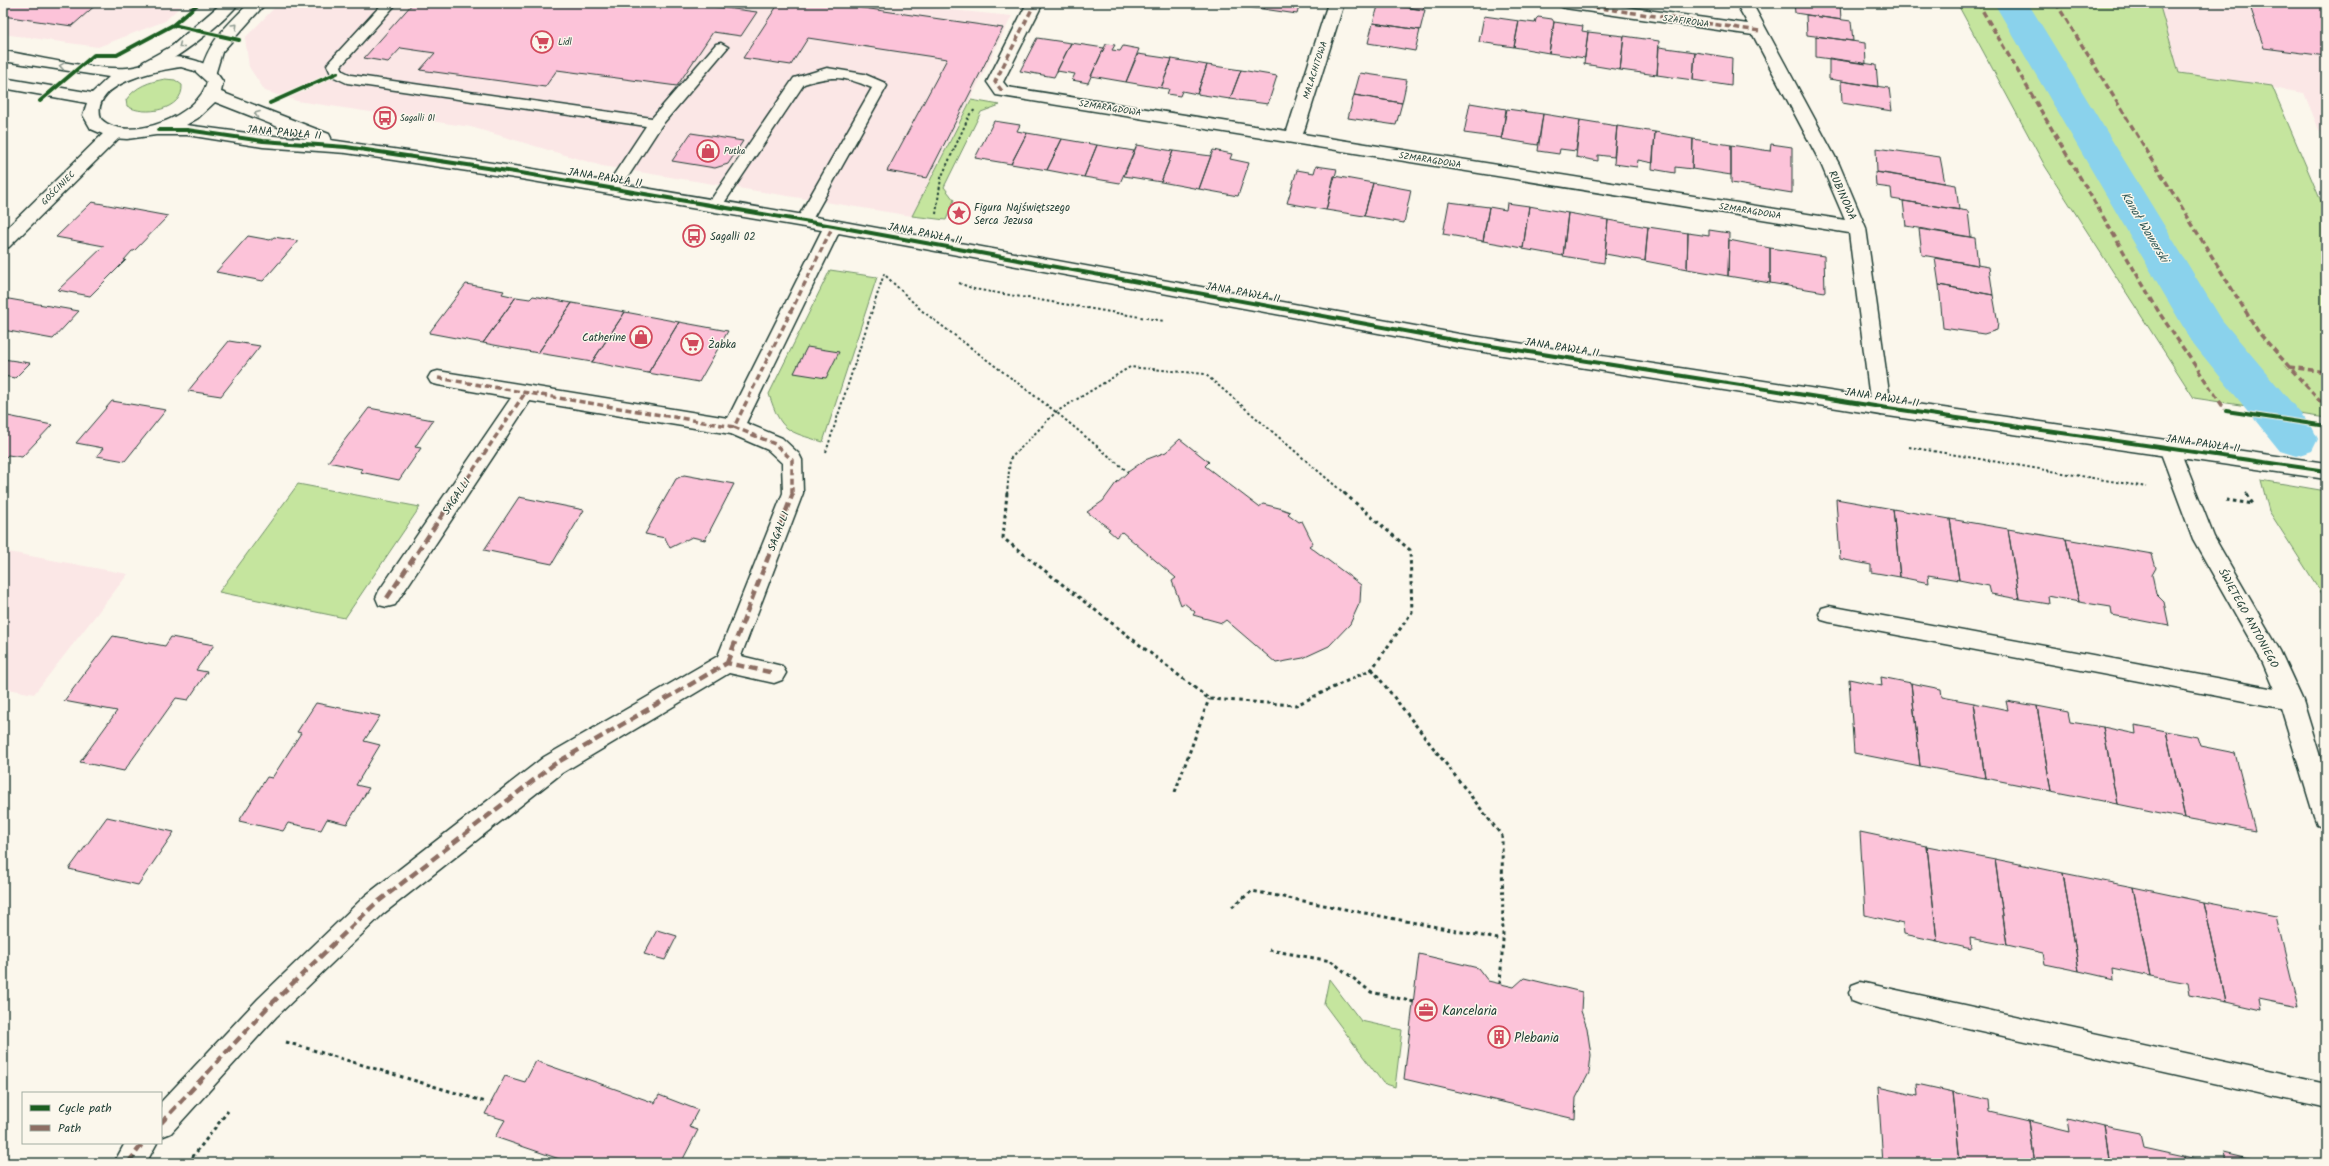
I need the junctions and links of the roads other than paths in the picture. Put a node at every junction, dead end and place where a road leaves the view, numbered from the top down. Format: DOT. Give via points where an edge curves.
graph roads {
  1 [pos="232,3"];
  2 [pos="258,3"];
  3 [pos="390,3"];
  4 [pos="1035,3"];
  5 [pos="1336,3"];
  6 [pos="1565,3"];
  7 [pos="1744,3"];
  8 [pos="1760,32"];
  9 [pos="721,47"];
  10 [pos="3,56"];
  11 [pos="149,66"];
  12 [pos="209,71"];
  13 [pos="129,73"];
  14 [pos="3,83"];
  15 [pos="212,94"];
  16 [pos="96,99"];
  17 [pos="656,123"];
  18 [pos="158,130"];
  19 [pos="114,133"];
  20 [pos="1293,138"];
  21 [pos="346,147"];
  22 [pos="613,188"];
  23 [pos="715,205"];
  24 [pos="804,221"];
  25 [pos="833,226"];
  26 [pos="1857,228"];
  27 [pos="3,243"];
  28 [pos="438,378"];
  29 [pos="525,393"];
  30 [pos="1881,407"];
  31 [pos="734,427"];
  32 [pos="2169,448"];
  33 [pos="2326,471"];
  34 [pos="387,598"];
  35 [pos="1829,614"];
  36 [pos="727,664"];
  37 [pos="774,673"];
  38 [pos="2291,701"];
  39 [pos="2326,816"];
  40 [pos="1860,993"];
  41 [pos="2326,1096"];
  42 [pos="162,1122"];
  43 [pos="142,1144"];
  44 [pos="128,1163"];
  1 -- 11 [label="street, one-way" via="178,49"];
  12 -- 2 [label="street, one-way" via="214,52"];
  3 -- 17 [label="lane" via="334,64 337,73 347,79"];
  4 -- 20 [label="street, SZMARAGDOWA" via="995,82 1002,91"];
  5 -- 20 [label="street, MALACHITOWA"];
  6 -- 8 [label="street, SZAFIROWA"];
  7 -- 8 [label="street, RUBINOWA"];
  8 -- 26 [label="street, RUBINOWA" via="1830,164"];
  9 -- 17 [label="lane"];
  13 -- 10 [label="street, one-way" via="103,72"];
  11 -- 12 [label="street" via="181,62"];
  11 -- 13 [label="street"];
  12 -- 15 [label="street" via="215,82"];
  13 -- 16 [label="street" via="104,89"];
  14 -- 16 [label="street"];
  15 -- 18 [label="street" via="199,108 181,121"];
  21 -- 15 [label="street, JANA PAWŁA II, one-way"];
  16 -- 19 [label="street" via="91,112 92,118 100,127"];
  17 -- 22 [label="lane"];
  18 -- 19 [label="street" via="136,134"];
  18 -- 21 [label="street, JANA PAWŁA II" via="187,130 263,141"];
  19 -- 27 [label="street, GOŚCINIEC"];
  20 -- 26 [label="street, SZMARAGDOWA"];
  21 -- 22 [label="street, JANA PAWŁA II"];
  22 -- 23 [label="street, JANA PAWŁA II"];
  23 -- 24 [label="street, JANA PAWŁA II"];
  23 -- 24 [label="lane" via="799,81 827,72 859,77 880,86"];
  24 -- 25 [label="street, JANA PAWŁA II"];
  25 -- 30 [label="street, JANA PAWŁA II" via="1459,341"];
  25 -- 31 [label="street"];
  26 -- 30 [label="street, RUBINOWA"];
  28 -- 29 [label="street, SAGALLI"];
  29 -- 31 [label="street, SAGALLI"];
  29 -- 34 [label="street, SAGALLI"];
  30 -- 32 [label="street, JANA PAWŁA II"];
  31 -- 36 [label="street, SAGALLI" via="775,444 792,460 793,493"];
  32 -- 33 [label="street, JANA PAWŁA II"];
  32 -- 38 [label="street, ŚWIĘTEGO ANTONIEGO" via="2204,539 2272,658"];
  35 -- 38 [label="lane"];
  36 -- 37 [label="street"];
  36 -- 42 [label="street" via="553,765 418,869 374,905 267,1008"];
  38 -- 39 [label="street, ŚWIĘTEGO ANTONIEGO"];
  40 -- 41 [label="lane"];
  43 -- 44 [label="street"];
}
